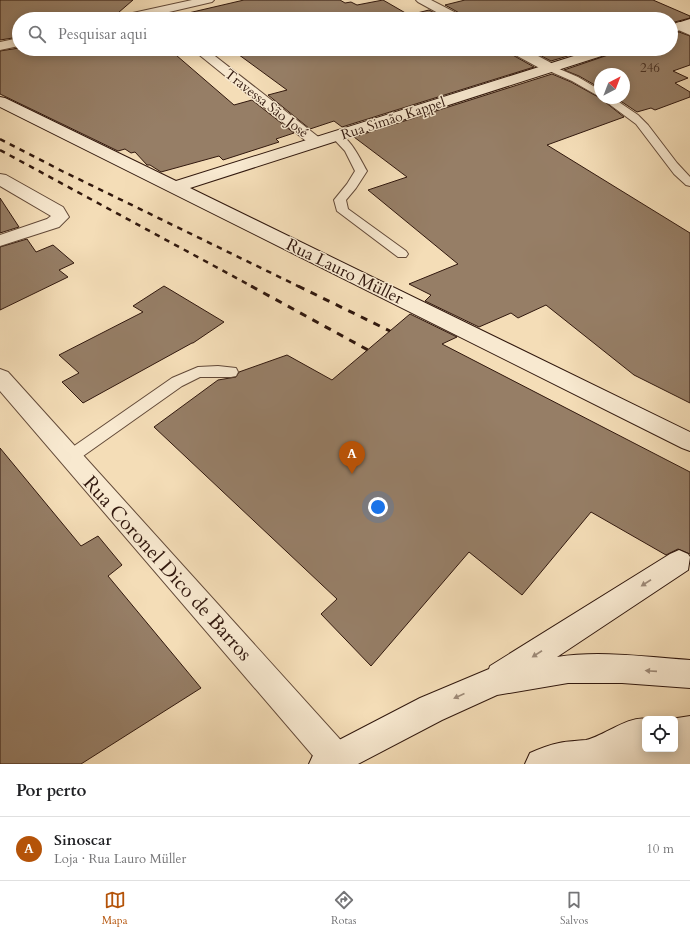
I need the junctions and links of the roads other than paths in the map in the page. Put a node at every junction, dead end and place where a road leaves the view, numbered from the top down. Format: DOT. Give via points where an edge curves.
graph roads {
  1 [pos="208,0"];
  2 [pos="422,0"];
  3 [pos="142,4"];
  4 [pos="151,12"];
  5 [pos="169,12"];
  6 [pos="445,12"];
  7 [pos="12,43"];
  8 [pos="0,46"];
  9 [pos="207,56"];
  10 [pos="528,56"];
  11 [pos="587,56"];
  12 [pos="550,68"];
  13 [pos="594,90"];
  14 [pos="0,101"];
  15 [pos="616,104"];
  16 [pos="336,136"];
  17 [pos="316,142"];
  18 [pos="0,179"];
  19 [pos="690,183"];
  20 [pos="176,187"];
  21 [pos="0,241"];
  22 [pos="402,254"];
  23 [pos="231,372"];
  24 [pos="0,377"];
  25 [pos="690,442"];
  26 [pos="70,457"];
  27 [pos="678,562"];
  28 [pos="690,674"];
  29 [pos="495,681"];
  30 [pos="690,732"];
  31 [pos="678,733"];
  32 [pos="642,734"];
  33 [pos="590,754"];
  34 [pos="331,761"];
  35 [pos="690,763"];
  36 [pos="541,764"];
  1 -- 5 [label="street"];
  2 -- 6 [label="street"];
  3 -- 4 [label="street"];
  7 -- 8 [label="street"];
  9 -- 17 [label="street, Travessa São José"];
  10 -- 12 [label="street"];
  11 -- 12 [label="street, Rua Simão Kappel"];
  12 -- 13 [label="lane"];
  12 -- 16 [label="street, Rua Simão Kappel"];
  14 -- 20 [label="street, Rua Lauro Müller"];
  15 -- 19 [label="lane" via="632,114 649,132 681,177"];
  16 -- 17 [label="street, Rua Simão Kappel"];
  16 -- 22 [label="lane" via="350,150 361,171 340,200 343,211"];
  17 -- 20 [label="street, Rua Simão Kappel"];
  18 -- 21 [label="street" via="57,211 60,217 54,223"];
  20 -- 25 [label="street, Rua Lauro Müller"];
  23 -- 26 [label="lane" via="198,372 178,382"];
  24 -- 26 [label="street, Rua Coronel Dico de Barros"];
  26 -- 34 [label="street, Rua Coronel Dico de Barros"];
  27 -- 29 [label="street, one-way"];
  28 -- 29 [label="street, one-way" via="622,669 568,669"];
  29 -- 34 [label="street, one-way" via="431,709"];
  30 -- 31 [label="street"];
  32 -- 33 [label="street"];
  33 -- 35 [label="street"];
  33 -- 36 [label="street" via="555,759"];
}
